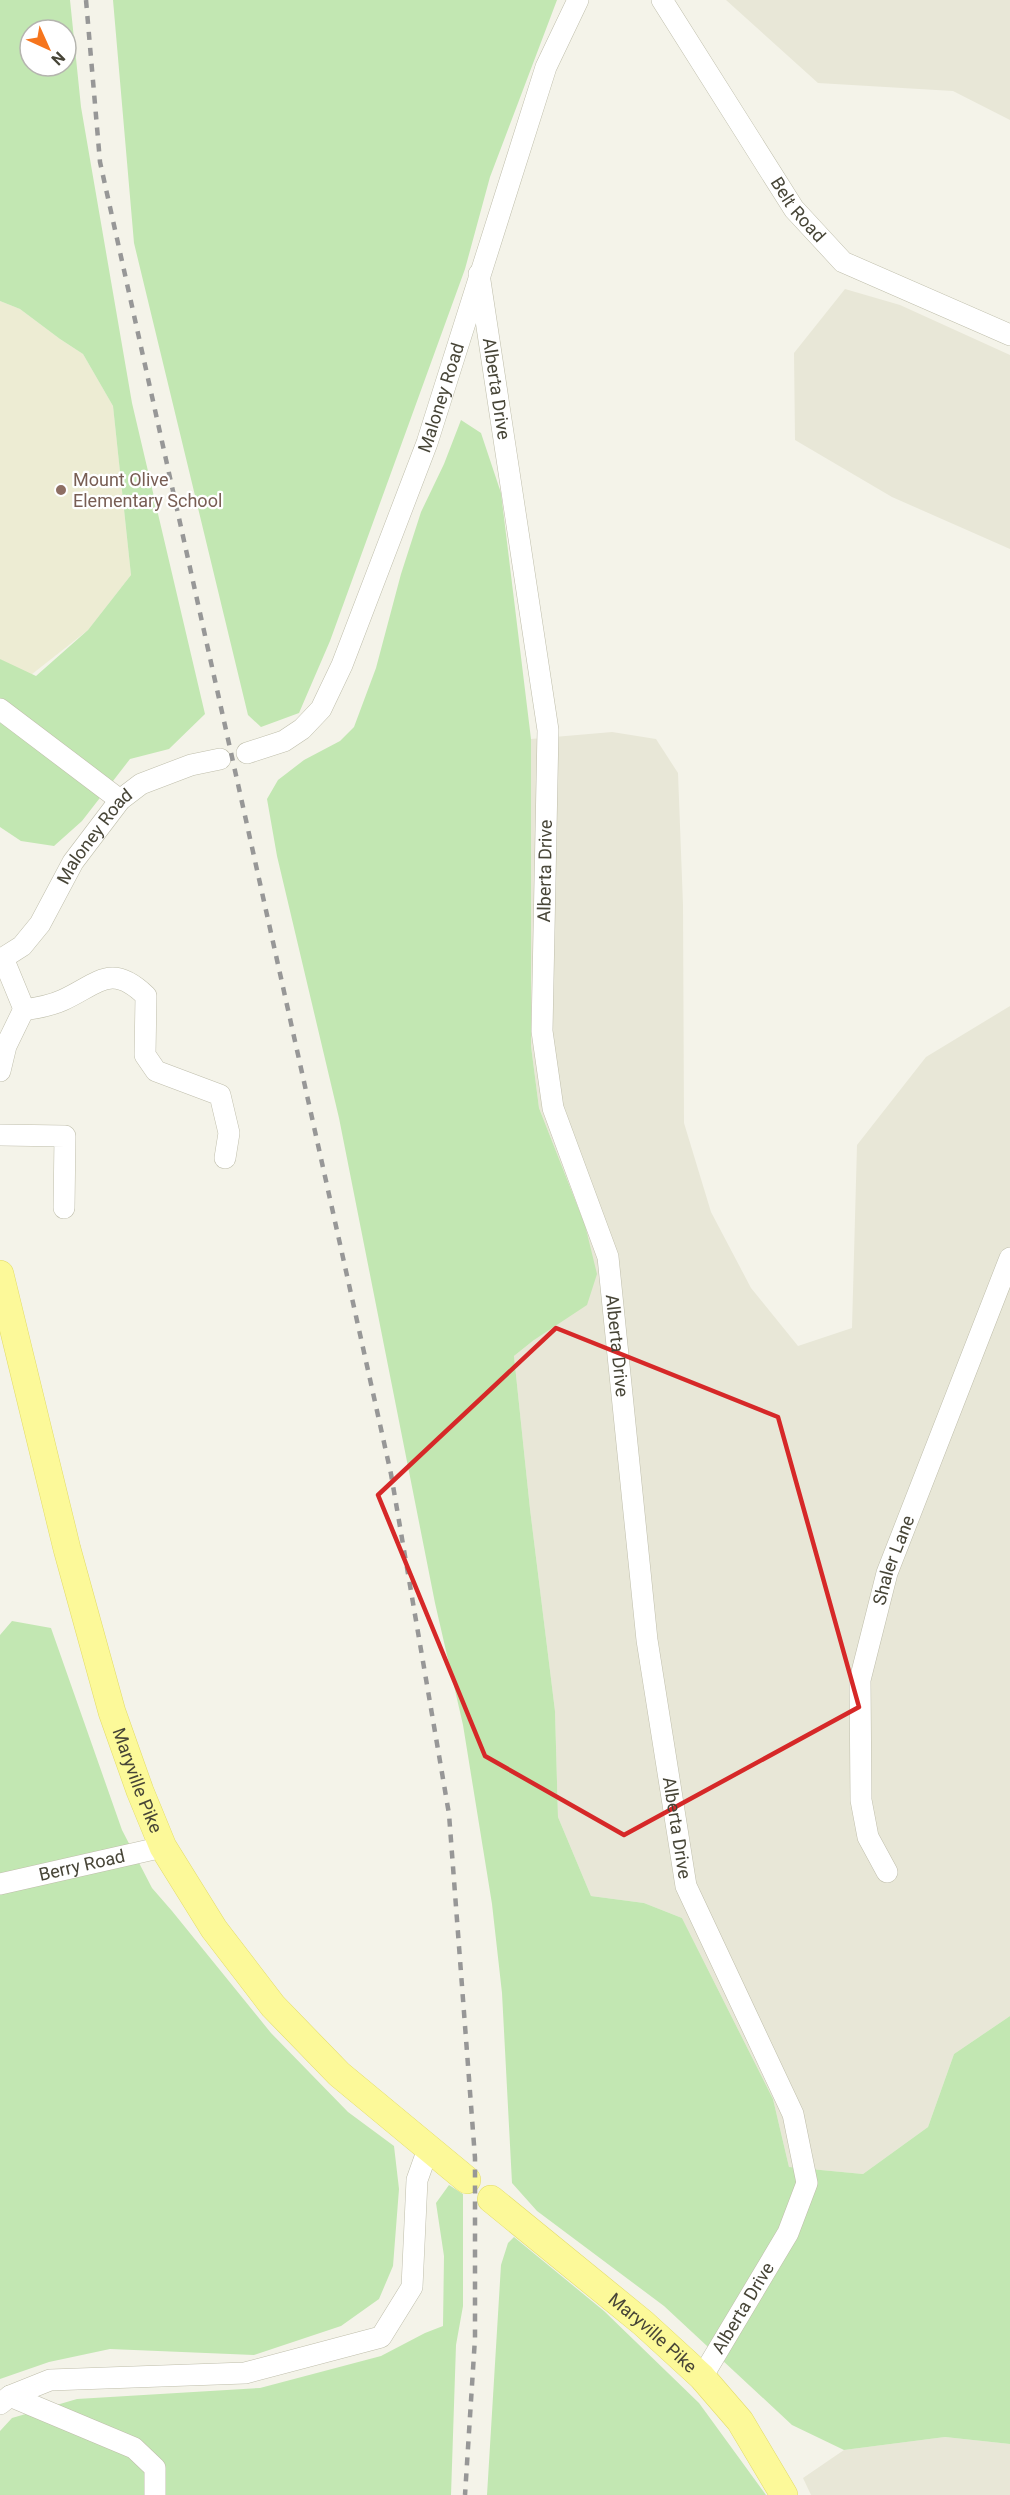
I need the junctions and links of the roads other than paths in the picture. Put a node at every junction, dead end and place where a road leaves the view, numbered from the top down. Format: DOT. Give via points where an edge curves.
graph roads {
  1 [pos="578,0"];
  2 [pos="662,0"];
  3 [pos="479,274"];
  4 [pos="1010,335"];
  5 [pos="0,709"];
  6 [pos="247,753"];
  7 [pos="220,759"];
  8 [pos="120,800"];
  9 [pos="1,959"];
  10 [pos="23,1010"];
  11 [pos="0,1071"];
  12 [pos="0,1135"];
  13 [pos="225,1158"];
  14 [pos="64,1208"];
  15 [pos="1010,1258"];
  16 [pos="0,1274"];
  17 [pos="163,1847"];
  18 [pos="887,1872"];
  19 [pos="0,1884"];
  20 [pos="428,2149"];
  21 [pos="467,2180"];
  22 [pos="491,2199"];
  23 [pos="702,2377"];
  24 [pos="5,2400"];
  25 [pos="155,2495"];
  26 [pos="784,2495"];
  1 -- 3 [label="street, Maloney Road" via="546,67"];
  2 -- 4 [label="street, Belt Road" via="794,209 843,262"];
  3 -- 6 [label="street, Maloney Road" via="427,443 342,665 321,709 284,741"];
  3 -- 23 [label="street, Alberta Drive" via="548,730 542,1031 553,1108 608,1257 647,1640 686,1886 792,2114 807,2183 788,2233"];
  5 -- 8 [label="street"];
  7 -- 8 [label="street, Maloney Road" via="190,765 141,784"];
  8 -- 9 [label="street, Maloney Road" via="73,862 40,924 22,946"];
  9 -- 10 [label="street, Maloney Road"];
  10 -- 11 [label="street" via="6,1046"];
  10 -- 13 [label="street" via="46,1007 99,979 114,977 135,986 146,996 145,1055 156,1071 220,1095 229,1133"];
  12 -- 14 [label="street" via="65,1136"];
  15 -- 18 [label="street, Shaler Lane" via="887,1573 860,1680 861,1800 868,1837"];
  16 -- 17 [label="main road, Maryville Pike" via="67,1549 112,1712"];
  17 -- 19 [label="street, Berry Road"];
  17 -- 20 [label="main road, Maryville Pike" via="214,1929 273,2006 339,2074"];
  20 -- 21 [label="main road, Maryville Pike"];
  20 -- 24 [label="street" via="417,2180 412,2287 381,2337 245,2373 50,2380"];
  22 -- 23 [label="main road, Maryville Pike" via="643,2322"];
  23 -- 26 [label="main road, Maryville Pike" via="740,2421"];
  24 -- 25 [label="street" via="134,2448 155,2468"];
}
